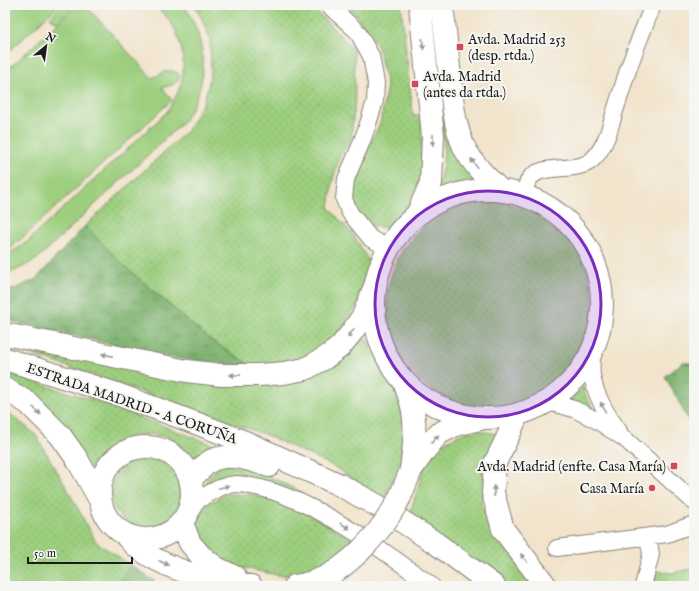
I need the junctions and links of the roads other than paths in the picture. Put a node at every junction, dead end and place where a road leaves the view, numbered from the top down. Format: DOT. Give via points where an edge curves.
graph roads {
  1 [pos="328,5"];
  2 [pos="420,5"];
  3 [pos="442,5"];
  4 [pos="653,5"];
  5 [pos="501,191"];
  6 [pos="524,196"];
  7 [pos="417,215"];
  8 [pos="388,248"];
  9 [pos="376,286"];
  10 [pos="5,334"];
  11 [pos="592,353"];
  12 [pos="5,359"];
  13 [pos="404,381"];
  14 [pos="5,389"];
  15 [pos="548,402"];
  16 [pos="517,415"];
  17 [pos="484,418"];
  18 [pos="625,439"];
  19 [pos="281,459"];
  20 [pos="411,470"];
  21 [pos="191,479"];
  22 [pos="100,500"];
  23 [pos="694,502"];
  24 [pos="364,512"];
  25 [pos="186,514"];
  26 [pos="694,524"];
  27 [pos="122,532"];
  28 [pos="648,537"];
  29 [pos="557,548"];
  30 [pos="251,586"];
  31 [pos="254,586"];
  32 [pos="295,586"];
  33 [pos="432,586"];
  34 [pos="471,586"];
  35 [pos="494,586"];
  36 [pos="546,586"];
  37 [pos="643,586"];
  1 -- 8 [label="street" via="357,31 371,56 376,83 375,101 346,179 344,199 350,213 371,239"];
  2 -- 7 [label="main road, one-way" via="433,136 431,183"];
  5 -- 3 [label="main road, one-way" via="474,164 457,126"];
  4 -- 6 [label="street" via="633,56 607,138 598,154 592,160 574,168 534,173 527,182"];
  5 -- 6 [label="main road"];
  5 -- 7 [label="main road" via="472,191 443,200"];
  6 -- 11 [label="main road" via="547,206 567,222 583,240 595,262 600,278 602,310"];
  7 -- 8 [label="main road" via="406,224"];
  8 -- 9 [label="main road" via="380,266"];
  9 -- 10 [label="main road, one-way" via="363,316 340,347 305,369 284,373 228,375 187,371"];
  9 -- 13 [label="main road" via="375,320 385,352"];
  11 -- 15 [label="main road" via="574,381"];
  18 -- 11 [label="street, one-way" via="596,393 592,375"];
  12 -- 19 [label="main road, ESTRADA MADRID - A CORUÑA" via="154,407"];
  13 -- 17 [label="main road" via="427,400 454,413"];
  13 -- 20 [label="main road" via="412,402 415,425"];
  14 -- 22 [label="main road, one-way" via="28,403 60,435"];
  15 -- 16 [label="main road"];
  15 -- 18 [label="street" via="574,409"];
  16 -- 17 [label="main road"];
  36 -- 16 [label="main road, one-way" via="503,529 493,493 495,463"];
  20 -- 17 [label="main road, one-way" via="438,434 458,424"];
  18 -- 23 [label="street"];
  19 -- 24 [label="main road, ESTRADA MADRID - A CORUÑA"];
  19 -- 35 [label="main road, ESTRADA MADRID - A CORUÑA" via="338,484 380,507 437,544"];
  20 -- 32 [label="main road, bridge" via="394,509 376,536 346,565 326,577"];
  21 -- 22 [label="main road" via="185,467 163,450 150,446 136,448 123,452 112,461 104,473 100,486"];
  21 -- 24 [label="main road" via="217,458 243,458 304,482"];
  21 -- 25 [label="main road" via="193,492"];
  22 -- 27 [label="main road" via="112,524"];
  24 -- 34 [label="main road, ESTRADA MADRID - A CORUÑA" via="415,544"];
  25 -- 27 [label="main road" via="172,532 160,537 134,538"];
  25 -- 31 [label="main road" via="190,543 201,556 214,567"];
  25 -- 33 [label="street, one-way" via="203,496 220,487 238,484 271,491 294,499 340,522"];
  26 -- 28 [label="street" via="668,534"];
  27 -- 30 [label="main road, one-way" via="148,554 182,570"];
  28 -- 29 [label="street"];
  28 -- 37 [label="street" via="651,554"];
}
